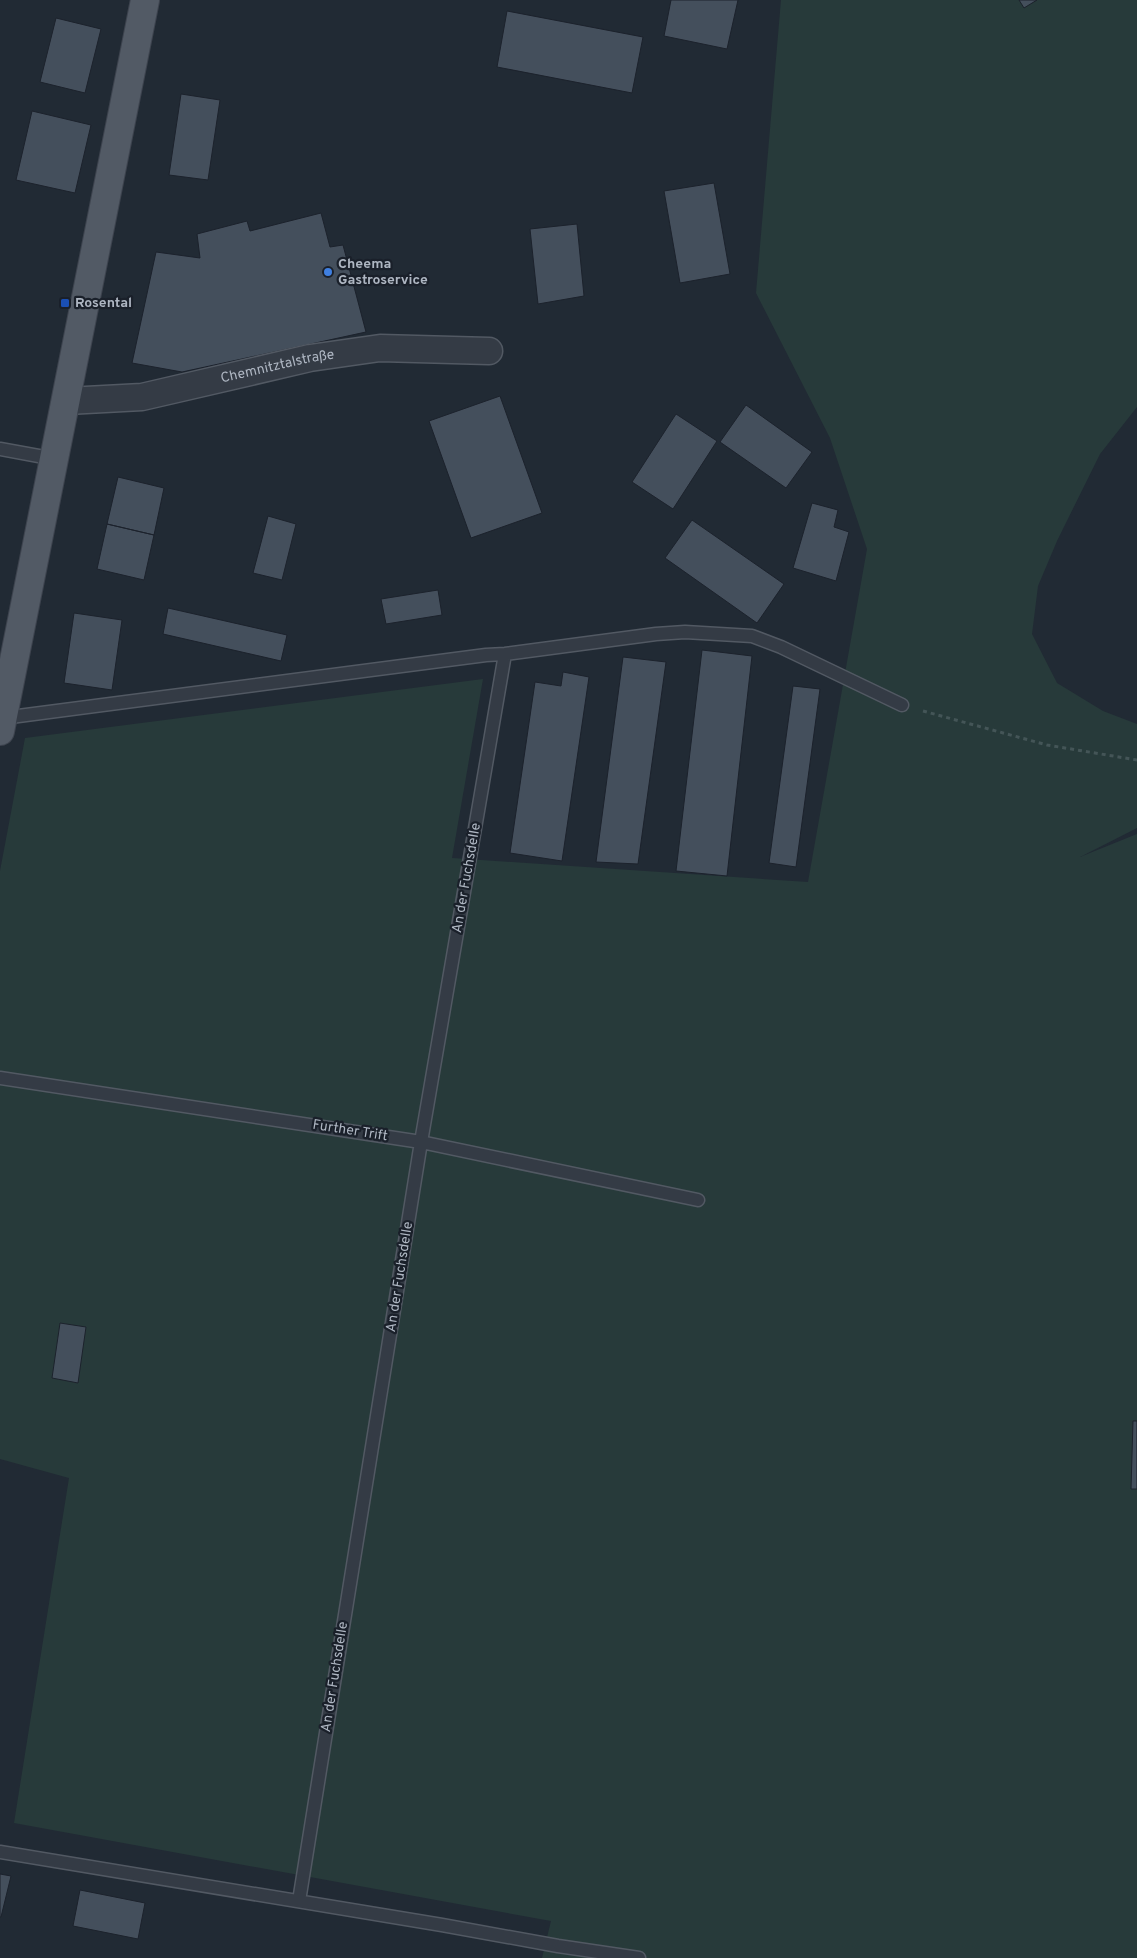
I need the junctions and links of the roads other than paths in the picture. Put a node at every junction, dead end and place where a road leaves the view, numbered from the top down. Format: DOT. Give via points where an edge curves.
graph roads {
  1 [pos="145,0"];
  2 [pos="489,351"];
  3 [pos="67,401"];
  4 [pos="0,449"];
  5 [pos="55,459"];
  6 [pos="505,654"];
  7 [pos="902,705"];
  8 [pos="1,725"];
  9 [pos="0,1078"];
  10 [pos="421,1142"];
  11 [pos="698,1200"];
  12 [pos="0,1852"];
  13 [pos="299,1901"];
  14 [pos="640,1958"];
  1 -- 3 [label="main road"];
  2 -- 3 [label="street, Chemnitztalstraße" via="448,344 379,343 142,397"];
  3 -- 5 [label="main road"];
  4 -- 5 [label="lane"];
  5 -- 8 [label="main road"];
  6 -- 7 [label="lane" via="685,632 752,636 782,647"];
  6 -- 8 [label="lane"];
  6 -- 10 [label="lane, An der Fuchsdelle"];
  9 -- 10 [label="lane, Further Trift"];
  10 -- 11 [label="lane, Further Trift"];
  10 -- 13 [label="lane, An der Fuchsdelle"];
  12 -- 13 [label="lane"];
  13 -- 14 [label="lane"];
}
